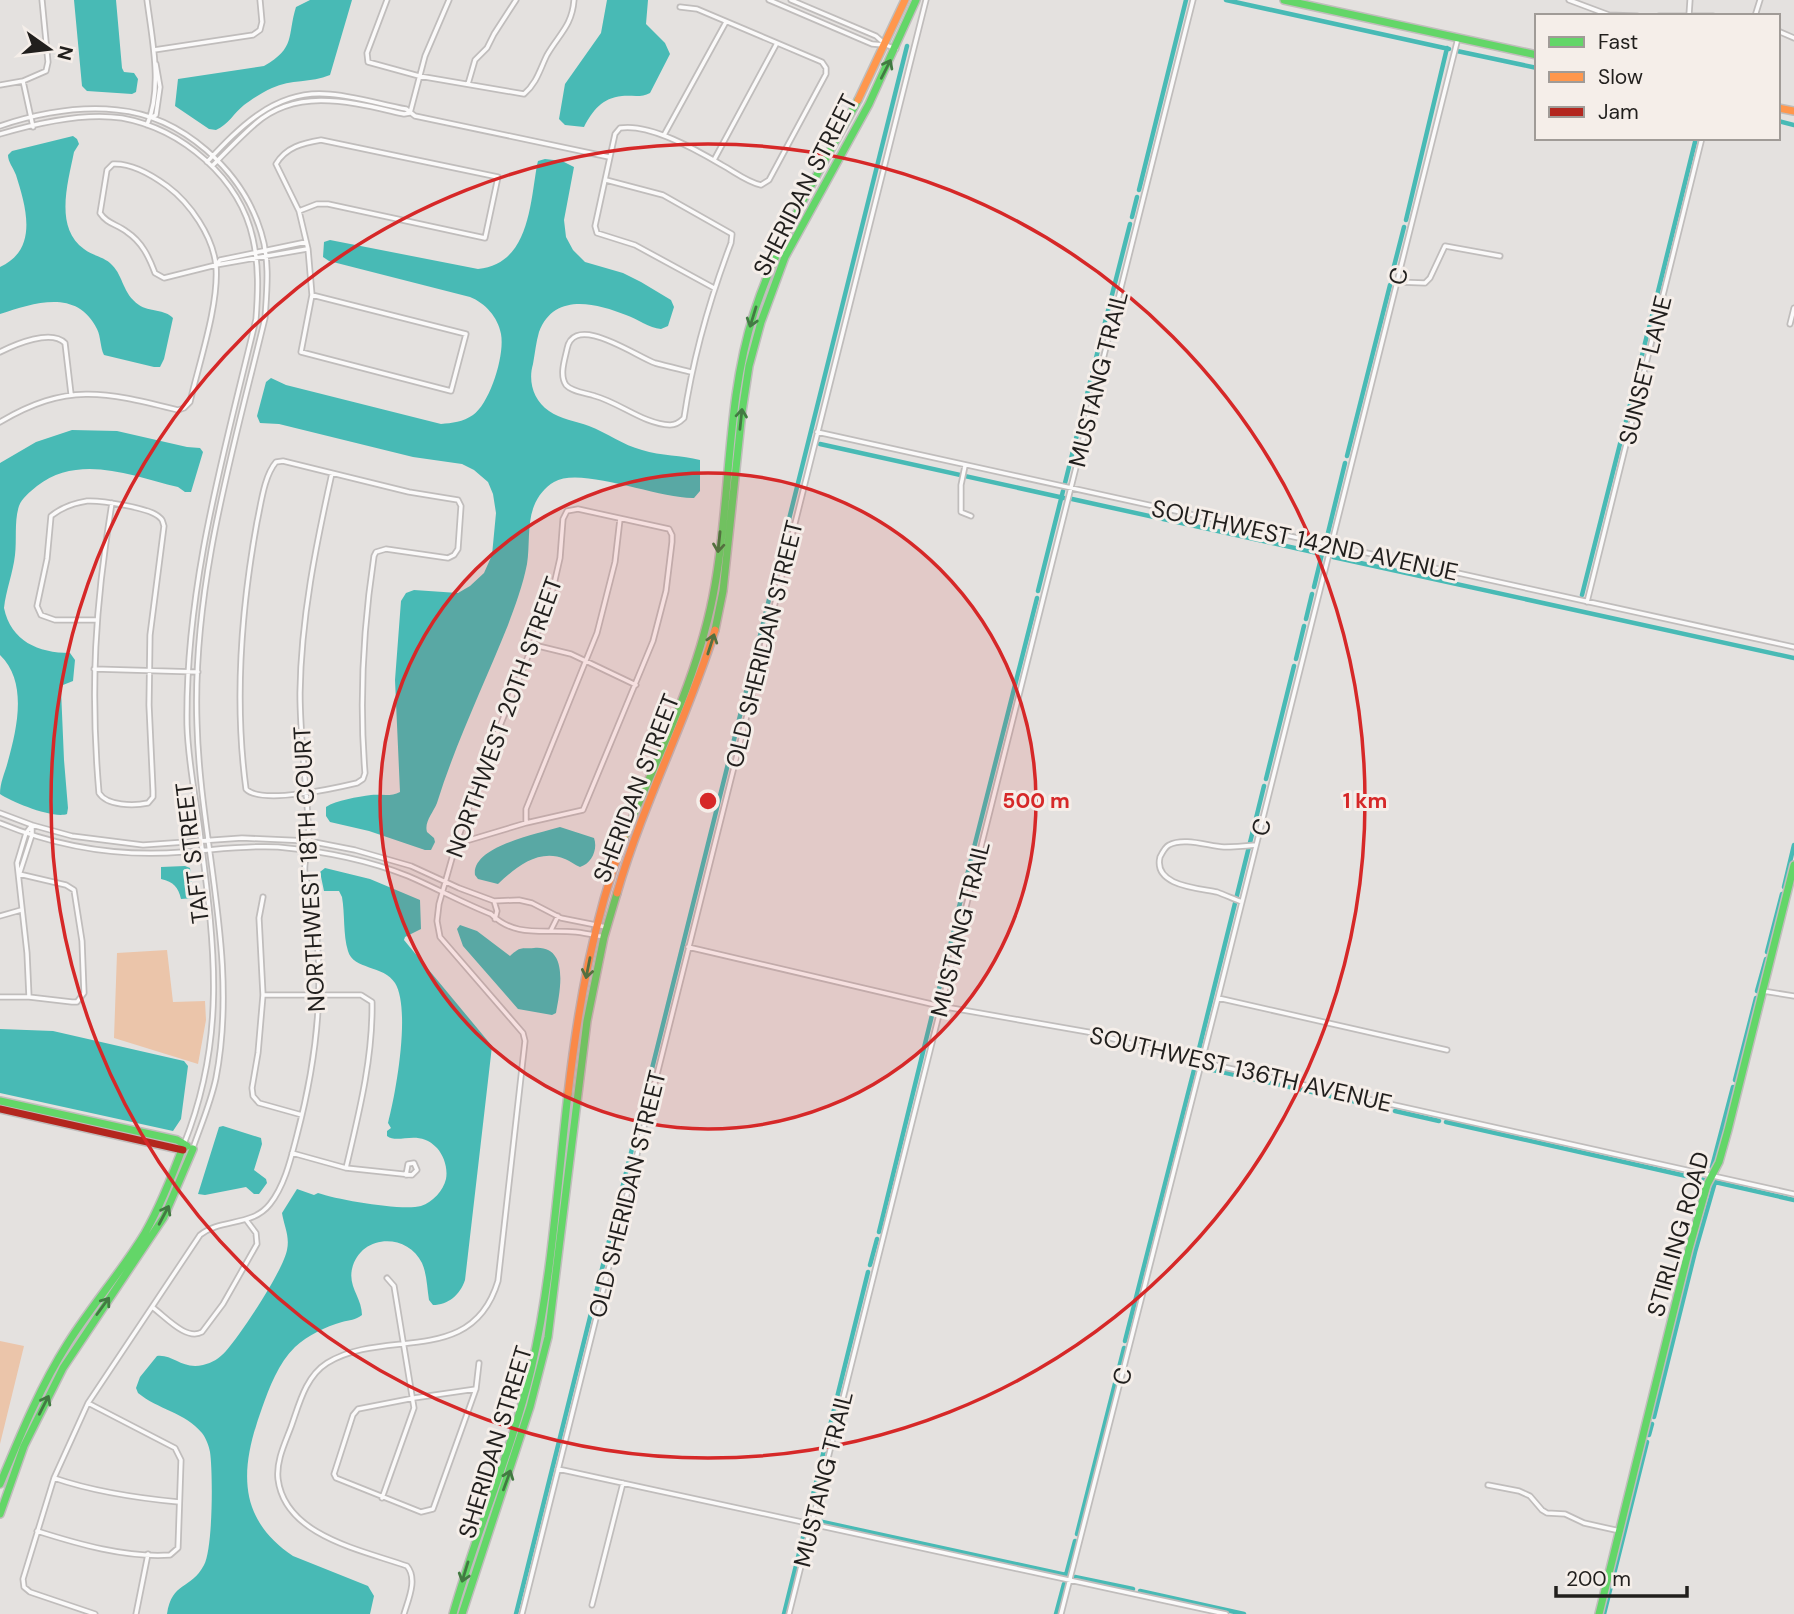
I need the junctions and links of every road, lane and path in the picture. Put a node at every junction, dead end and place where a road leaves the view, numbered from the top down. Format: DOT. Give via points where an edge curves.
graph roads {
  1 [pos="42,0"];
  2 [pos="148,0"];
  3 [pos="260,0"];
  4 [pos="387,0"];
  5 [pos="449,0"];
  6 [pos="516,0"];
  7 [pos="574,0"];
  8 [pos="769,0"];
  9 [pos="791,0"];
  10 [pos="905,0"];
  11 [pos="916,0"];
  12 [pos="926,0"];
  13 [pos="1193,0"];
  14 [pos="1284,0"];
  15 [pos="1569,0"];
  16 [pos="680,7"];
  17 [pos="1605,14"];
  18 [pos="726,22"];
  19 [pos="1458,38"];
  20 [pos="777,43"];
  21 [pos="886,45"];
  22 [pos="896,49"];
  23 [pos="154,50"];
  24 [pos="1535,55"];
  25 [pos="419,76"];
  26 [pos="23,81"];
  27 [pos="468,84"];
  28 [pos="0,85"];
  29 [pos="410,113"];
  30 [pos="31,118"];
  31 [pos="150,118"];
  32 [pos="147,125"];
  33 [pos="0,126"];
  34 [pos="33,127"];
  35 [pos="0,134"];
  36 [pos="664,135"];
  37 [pos="1702,140"];
  38 [pos="213,156"];
  39 [pos="609,157"];
  40 [pos="714,160"];
  41 [pos="217,161"];
  42 [pos="207,162"];
  43 [pos="211,167"];
  44 [pos="606,180"];
  45 [pos="299,211"];
  46 [pos="306,242"];
  47 [pos="308,249"];
  48 [pos="265,250"];
  49 [pos="255,252"];
  50 [pos="1500,256"];
  51 [pos="266,257"];
  52 [pos="257,258"];
  53 [pos="216,265"];
  54 [pos="1397,282"];
  55 [pos="714,288"];
  56 [pos="312,295"];
  57 [pos="1794,308"];
  58 [pos="1790,324"];
  59 [pos="0,352"];
  60 [pos="691,372"];
  61 [pos="71,394"];
  62 [pos="0,422"];
  63 [pos="817,432"];
  64 [pos="965,465"];
  65 [pos="332,473"];
  66 [pos="1070,488"];
  67 [pos="112,503"];
  68 [pos="971,516"];
  69 [pos="620,519"];
  70 [pos="1331,545"];
  71 [pos="1587,602"];
  72 [pos="96,620"];
  73 [pos="534,645"];
  74 [pos="1794,647"];
  75 [pos="586,662"];
  76 [pos="94,669"];
  77 [pos="150,670"];
  78 [pos="190,672"];
  79 [pos="198,672"];
  80 [pos="636,685"];
  81 [pos="307,793"];
  82 [pos="0,813"];
  83 [pos="0,823"];
  84 [pos="526,823"];
  85 [pos="32,825"];
  86 [pos="26,833"];
  87 [pos="32,835"];
  88 [pos="209,841"];
  89 [pos="309,841"];
  90 [pos="201,842"];
  91 [pos="456,844"];
  92 [pos="1255,846"];
  93 [pos="210,849"];
  94 [pos="202,850"];
  95 [pos="308,851"];
  96 [pos="1794,865"];
  97 [pos="19,874"];
  98 [pos="446,882"];
  99 [pos="443,893"];
  100 [pos="263,897"];
  101 [pos="494,901"];
  102 [pos="1240,901"];
  103 [pos="22,910"];
  104 [pos="0,916"];
  105 [pos="558,916"];
  106 [pos="495,919"];
  107 [pos="597,926"];
  108 [pos="220,927"];
  109 [pos="606,927"];
  110 [pos="211,928"];
  111 [pos="550,931"];
  112 [pos="599,936"];
  113 [pos="688,947"];
  114 [pos="1763,991"];
  115 [pos="215,993"];
  116 [pos="223,993"];
  117 [pos="263,995"];
  118 [pos="318,995"];
  119 [pos="1794,996"];
  120 [pos="0,997"];
  121 [pos="29,997"];
  122 [pos="1218,999"];
  123 [pos="940,1006"];
  124 [pos="1447,1050"];
  125 [pos="1201,1062"];
  126 [pos="204,1075"];
  127 [pos="216,1078"];
  128 [pos="0,1101"];
  129 [pos="0,1110"];
  130 [pos="302,1115"];
  131 [pos="183,1147"];
  132 [pos="193,1149"];
  133 [pos="292,1153"];
  134 [pos="346,1168"];
  135 [pos="405,1175"];
  136 [pos="1713,1177"];
  137 [pos="1794,1194"];
  138 [pos="247,1221"];
  139 [pos="125,1270"];
  140 [pos="387,1278"];
  141 [pos="152,1307"];
  142 [pos="405,1344"];
  143 [pos="479,1363"];
  144 [pos="476,1389"];
  145 [pos="414,1398"];
  146 [pos="88,1403"];
  147 [pos="558,1469"];
  148 [pos="54,1478"];
  149 [pos="623,1483"];
  150 [pos="0,1484"];
  151 [pos="1488,1485"];
  152 [pos="382,1497"];
  153 [pos="179,1502"];
  154 [pos="0,1514"];
  155 [pos="812,1525"];
  156 [pos="37,1531"];
  157 [pos="1620,1531"];
  158 [pos="148,1554"];
  159 [pos="1070,1581"];
  160 [pos="592,1605"];
  161 [pos="94,1614"];
  162 [pos="136,1614"];
  163 [pos="404,1614"];
  164 [pos="453,1614"];
  165 [pos="462,1614"];
  166 [pos="522,1614"];
  167 [pos="789,1614"];
  168 [pos="1061,1614"];
  169 [pos="1226,1614"];
  170 [pos="1599,1614"];
  1 -- 26 [label="street" via="46,71"];
  2 -- 23 [label="street"];
  3 -- 23 [label="street" via="262,22 253,35"];
  4 -- 25 [label="street" via="367,53 368,62"];
  5 -- 25 [label="street"];
  6 -- 27 [label="street" via="475,60"];
  7 -- 27 [label="street" via="565,31 524,94"];
  8 -- 21 [label="street" via="872,44"];
  9 -- 21 [label="street" via="876,36"];
  10 -- 21 [label="main road, SHERIDAN STREET"];
  11 -- 22 [label="main road, SHERIDAN STREET"];
  12 -- 63 [label="street, OLD SHERIDAN STREET"];
  13 -- 66 [label="street, MUSTANG TRAIL"];
  14 -- 19 [label="main road"];
  15 -- 17 [label="street"];
  16 -- 18 [label="street"];
  18 -- 20 [label="street"];
  18 -- 36 [label="street"];
  19 -- 24 [label="main road"];
  19 -- 54 [label="street, C"];
  20 -- 40 [label="street"];
  20 -- 40 [label="street" via="822,62 826,74 769,180 754,183"];
  21 -- 22 [label="street"];
  21 -- 107 [label="main road, SHERIDAN STREET, one-way" via="790,224 752,319 733,409 708,620 690,679 621,846"];
  109 -- 22 [label="main road, SHERIDAN STREET, one-way" via="629,849 698,683 717,622 742,412 761,322 785,257"];
  23 -- 31 [label="street" via="160,98 156,115"];
  25 -- 27 [label="street"];
  25 -- 29 [label="street"];
  26 -- 28 [label="street"];
  26 -- 30 [label="street"];
  29 -- 38 [label="street" via="334,95 301,96 264,110"];
  29 -- 39 [label="street"];
  29 -- 41 [label="street" via="333,101 301,101 255,124"];
  30 -- 31 [label="street, TAFT STREET" via="97,109"];
  30 -- 33 [label="street, TAFT STREET"];
  30 -- 34 [label="street"];
  31 -- 32 [label="street"];
  31 -- 38 [label="street, TAFT STREET" via="177,130"];
  32 -- 34 [label="street, TAFT STREET" via="98,117"];
  32 -- 42 [label="street, TAFT STREET" via="176,137"];
  34 -- 35 [label="street, TAFT STREET"];
  36 -- 39 [label="street" via="620,128"];
  36 -- 40 [label="street"];
  37 -- 71 [label="street, SUNSET LANE"];
  38 -- 41 [label="street, TAFT STREET"];
  38 -- 42 [label="street"];
  39 -- 44 [label="street"];
  41 -- 43 [label="street"];
  41 -- 48 [label="street, TAFT STREET" via="251,206"];
  42 -- 43 [label="street, TAFT STREET"];
  43 -- 49 [label="street, TAFT STREET" via="242,209"];
  44 -- 55 [label="street" via="597,233 635,245"];
  44 -- 55 [label="street" via="663,195 732,234"];
  45 -- 45 [label="street" via="276,164 281,154 302,143 321,140 498,177 485,238 328,204"];
  45 -- 46 [label="street"];
  46 -- 47 [label="street"];
  46 -- 48 [label="street"];
  47 -- 51 [label="street"];
  47 -- 56 [label="street"];
  48 -- 49 [label="street"];
  48 -- 51 [label="street, TAFT STREET"];
  49 -- 52 [label="street, TAFT STREET"];
  49 -- 53 [label="street"];
  50 -- 54 [label="street" via="1445,246 1424,283"];
  51 -- 52 [label="street"];
  51 -- 79 [label="street, TAFT STREET" via="265,317 210,555"];
  52 -- 53 [label="street"];
  52 -- 78 [label="street, TAFT STREET" via="256,319 201,557"];
  53 -- 53 [label="street" via="206,233 172,190 122,164 107,170 100,213 141,245 159,277"];
  53 -- 61 [label="street" via="213,306 190,402 184,408 118,396"];
  54 -- 70 [label="street, C"];
  55 -- 60 [label="street"];
  56 -- 56 [label="street" via="466,334 452,391 301,352"];
  57 -- 58 [label="street"];
  59 -- 61 [label="street" via="59,337 65,343"];
  60 -- 60 [label="street" via="684,418 670,425 570,389 563,372 568,343 582,333"];
  61 -- 62 [label="street" via="27,406"];
  63 -- 64 [label="street, SOUTHWEST 142ND AVENUE"];
  63 -- 113 [label="street, OLD SHERIDAN STREET"];
  64 -- 66 [label="street, SOUTHWEST 142ND AVENUE"];
  64 -- 68 [label="street" via="961,512"];
  65 -- 81 [label="street, NORTHWEST 18TH COURT" via="302,644 301,719"];
  65 -- 81 [label="street" via="283,461 271,468 244,601 240,720 246,789 256,796"];
  65 -- 81 [label="street" via="457,500 461,506 458,549 448,558 386,549 376,552 361,673 365,772 357,783"];
  66 -- 70 [label="street, SOUTHWEST 142ND AVENUE"];
  66 -- 123 [label="street, MUSTANG TRAIL"];
  67 -- 72 [label="street"];
  67 -- 72 [label="street" via="83,501 51,516 37,606 41,615 55,620"];
  67 -- 77 [label="street" via="154,513 164,526"];
  69 -- 73 [label="street, NORTHWEST 20TH STREET" via="578,509 567,511 550,602"];
  69 -- 75 [label="street" via="607,602"];
  69 -- 80 [label="street" via="669,529 672,535 666,591"];
  70 -- 71 [label="street, SOUTHWEST 142ND AVENUE"];
  70 -- 92 [label="street, C"];
  71 -- 74 [label="street, SOUTHWEST 142ND AVENUE"];
  72 -- 76 [label="street"];
  73 -- 75 [label="street"];
  73 -- 91 [label="street, NORTHWEST 20TH STREET"];
  75 -- 80 [label="street"];
  75 -- 84 [label="street" via="526,809"];
  76 -- 77 [label="street"];
  76 -- 77 [label="street" via="99,793 110,802 143,804 153,797"];
  77 -- 78 [label="street"];
  78 -- 79 [label="street"];
  78 -- 90 [label="street, TAFT STREET" via="187,726"];
  79 -- 88 [label="street, TAFT STREET" via="197,724"];
  80 -- 84 [label="street" via="583,810"];
  81 -- 89 [label="street, NORTHWEST 18TH COURT"];
  82 -- 85 [label="street"];
  83 -- 86 [label="street"];
  84 -- 91 [label="street"];
  85 -- 86 [label="street"];
  85 -- 87 [label="street"];
  85 -- 90 [label="street" via="131,844"];
  86 -- 87 [label="street"];
  86 -- 97 [label="street" via="17,863"];
  87 -- 94 [label="street" via="108,851"];
  87 -- 97 [label="street"];
  88 -- 89 [label="street"];
  88 -- 90 [label="street"];
  88 -- 93 [label="street, TAFT STREET"];
  89 -- 95 [label="street, NORTHWEST 18TH COURT"];
  89 -- 98 [label="street" via="411,866"];
  90 -- 94 [label="street, TAFT STREET"];
  91 -- 98 [label="street, NORTHWEST 20TH STREET"];
  92 -- 102 [label="street, C"];
  92 -- 102 [label="street" via="1184,842 1169,845 1158,865 1163,876 1178,884"];
  93 -- 94 [label="street"];
  93 -- 95 [label="street"];
  93 -- 108 [label="street, TAFT STREET"];
  94 -- 110 [label="street, TAFT STREET"];
  95 -- 99 [label="street" via="388,869"];
  95 -- 118 [label="street, NORTHWEST 18TH COURT" via="304,870 313,911"];
  96 -- 114 [label="main road, STIRLING ROAD"];
  97 -- 103 [label="street"];
  97 -- 121 [label="street" via="74,890 83,952 81,999"];
  98 -- 99 [label="street, NORTHWEST 20TH STREET"];
  98 -- 101 [label="street"];
  99 -- 106 [label="street"];
  99 -- 142 [label="street, NORTHWEST 20TH STREET" via="437,921 440,937 523,1033 525,1041 493,1297 471,1325 453,1335"];
  100 -- 117 [label="street" via="259,918"];
  101 -- 105 [label="street" via="532,903"];
  101 -- 106 [label="street"];
  102 -- 122 [label="street, C"];
  103 -- 104 [label="street"];
  103 -- 121 [label="street"];
  105 -- 107 [label="street"];
  105 -- 111 [label="street"];
  106 -- 111 [label="street" via="516,931"];
  107 -- 109 [label="street"];
  107 -- 112 [label="main road, SHERIDAN STREET"];
  108 -- 110 [label="street"];
  108 -- 116 [label="street, TAFT STREET"];
  109 -- 112 [label="main road, SHERIDAN STREET"];
  110 -- 115 [label="street, TAFT STREET"];
  111 -- 112 [label="street"];
  112 -- 164 [label="main road, SHERIDAN STREET, one-way" via="578,1019 537,1345"];
  165 -- 112 [label="main road, SHERIDAN STREET, one-way" via="539,1380"];
  113 -- 123 [label="street, SOUTHWEST 136TH AVENUE"];
  113 -- 147 [label="street, OLD SHERIDAN STREET"];
  114 -- 119 [label="street"];
  114 -- 136 [label="main road, STIRLING ROAD"];
  115 -- 116 [label="street"];
  115 -- 126 [label="street, TAFT STREET"];
  116 -- 127 [label="street, TAFT STREET"];
  117 -- 118 [label="street"];
  117 -- 130 [label="street" via="252,1088 255,1100"];
  118 -- 130 [label="street, NORTHWEST 18TH COURT" via="315,1047"];
  118 -- 134 [label="street" via="366,996 372,1002 368,1062"];
  120 -- 121 [label="street"];
  122 -- 124 [label="street"];
  122 -- 125 [label="street, C"];
  123 -- 125 [label="street, SOUTHWEST 136TH AVENUE" via="1088,1032"];
  123 -- 155 [label="street, MUSTANG TRAIL"];
  125 -- 136 [label="street, SOUTHWEST 136TH AVENUE"];
  125 -- 159 [label="street, C"];
  126 -- 127 [label="street"];
  126 -- 131 [label="street, TAFT STREET"];
  127 -- 132 [label="street, TAFT STREET"];
  128 -- 131 [label="main road" via="177,1140"];
  129 -- 131 [label="main road"];
  130 -- 133 [label="street, NORTHWEST 18TH COURT"];
  131 -- 132 [label="main road"];
  131 -- 139 [label="main road, TAFT STREET" via="171,1182"];
  139 -- 132 [label="main road, TAFT STREET, one-way" via="164,1217"];
  133 -- 134 [label="street"];
  133 -- 138 [label="street, NORTHWEST 18TH COURT" via="277,1194"];
  134 -- 135 [label="street"];
  136 -- 137 [label="street, SOUTHWEST 136TH AVENUE"];
  136 -- 157 [label="main road, STIRLING ROAD" via="1688,1252"];
  138 -- 141 [label="street" via="215,1225 200,1235"];
  138 -- 141 [label="street" via="257,1244 202,1332 187,1333"];
  139 -- 150 [label="main road, TAFT STREET" via="77,1327 33,1406"];
  154 -- 139 [label="main road, TAFT STREET, one-way" via="24,1446 63,1368"];
  140 -- 142 [label="street" via="394,1286"];
  141 -- 146 [label="street"];
  142 -- 145 [label="street"];
  142 -- 163 [label="street" via="355,1352 324,1365 306,1385 279,1460 278,1479 286,1504 306,1527 407,1566 413,1581"];
  143 -- 144 [label="street"];
  144 -- 145 [label="street"];
  144 -- 152 [label="street" via="430,1512"];
  145 -- 152 [label="street"];
  145 -- 152 [label="street" via="358,1409 353,1415 334,1474"];
  146 -- 148 [label="street"];
  146 -- 153 [label="street" via="175,1448 181,1460"];
  147 -- 149 [label="street"];
  147 -- 166 [label="street, OLD SHERIDAN STREET"];
  148 -- 153 [label="street" via="87,1489"];
  148 -- 156 [label="street"];
  149 -- 155 [label="street"];
  149 -- 160 [label="street"];
  151 -- 157 [label="street" via="1530,1496 1547,1513"];
  153 -- 158 [label="street" via="175,1552"];
  155 -- 159 [label="street"];
  155 -- 167 [label="street, MUSTANG TRAIL"];
  156 -- 158 [label="street" via="96,1547"];
  156 -- 161 [label="street" via="24,1587"];
  157 -- 170 [label="main road, STIRLING ROAD"];
  158 -- 162 [label="street"];
  159 -- 168 [label="street, C"];
  159 -- 169 [label="street"];
}
